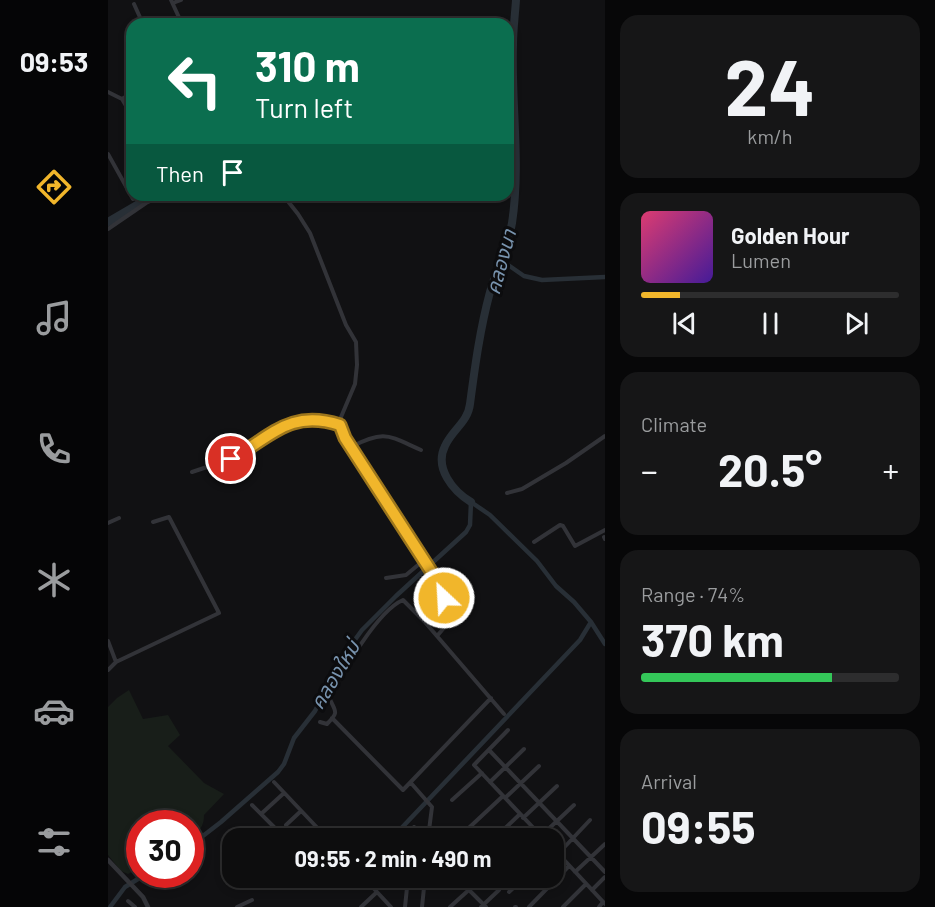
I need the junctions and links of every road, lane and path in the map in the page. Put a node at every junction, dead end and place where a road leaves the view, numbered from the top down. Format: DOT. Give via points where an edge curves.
graph roads {
  1 [pos="181,0"];
  2 [pos="172,2"];
  3 [pos="134,4"];
  4 [pos="140,18"];
  5 [pos="179,18"];
  6 [pos="108,92"];
  7 [pos="126,97"];
  8 [pos="122,99"];
  9 [pos="126,106"];
  10 [pos="108,154"];
  11 [pos="126,186"];
  12 [pos="148,201"];
  13 [pos="288,201"];
  14 [pos="108,229"];
  15 [pos="341,421"];
  16 [pos="605,435"];
  17 [pos="351,447"];
  18 [pos="421,450"];
  19 [pos="192,472"];
  20 [pos="507,493"];
  21 [pos="119,518"];
  22 [pos="153,522"];
  23 [pos="108,523"];
  24 [pos="605,530"];
  25 [pos="534,542"];
  26 [pos="425,562"];
  27 [pos="386,578"];
  28 [pos="447,589"];
  29 [pos="424,621"];
  30 [pos="437,636"];
  31 [pos="108,641"];
  32 [pos="116,662"];
  33 [pos="108,670"];
  34 [pos="491,698"];
  35 [pos="504,714"];
  36 [pos="332,718"];
  37 [pos="320,722"];
  38 [pos="508,730"];
  39 [pos="524,749"];
  40 [pos="489,750"];
  41 [pos="539,766"];
  42 [pos="506,767"];
  43 [pos="482,773"];
  44 [pos="274,782"];
  45 [pos="490,782"];
  46 [pos="411,783"];
  47 [pos="521,783"];
  48 [pos="557,786"];
  49 [pos="284,793"];
  50 [pos="504,797"];
  51 [pos="452,800"];
  52 [pos="539,803"];
  53 [pos="252,805"];
  54 [pos="574,805"];
  55 [pos="301,811"];
  56 [pos="261,814"];
  57 [pos="522,816"];
  58 [pos="591,820"];
  59 [pos="557,821"];
  60 [pos="286,825"];
  61 [pos="274,827"];
  62 [pos="317,828"];
  63 [pos="430,828"];
  64 [pos="469,828"];
  65 [pos="507,828"];
  66 [pos="533,828"];
  67 [pos="550,828"];
  68 [pos="573,838"];
  69 [pos="605,843"];
  70 [pos="564,848"];
  71 [pos="591,857"];
  72 [pos="108,860"];
  73 [pos="564,861"];
  74 [pos="569,866"];
  75 [pos="575,872"];
  76 [pos="605,872"];
  77 [pos="605,878"];
  78 [pos="586,884"];
  79 [pos="373,888"];
  80 [pos="408,888"];
  81 [pos="424,888"];
  82 [pos="467,888"];
  83 [pos="513,888"];
  84 [pos="499,890"];
  85 [pos="592,890"];
  86 [pos="377,892"];
  87 [pos="509,892"];
  88 [pos="252,900"];
  89 [pos="128,901"];
  90 [pos="604,903"];
  91 [pos="483,906"];
  92 [pos="135,907"];
  93 [pos="148,907"];
  94 [pos="237,907"];
  95 [pos="361,907"];
  96 [pos="391,907"];
  97 [pos="405,907"];
  98 [pos="422,907"];
  99 [pos="450,907"];
  100 [pos="529,907"];
  101 [pos="563,907"];
  102 [pos="598,907"];
  1 -- 2 [label="street"];
  2 -- 5 [label="street"];
  3 -- 4 [label="street"];
  6 -- 8 [label="street"];
  7 -- 8 [label="street"];
  8 -- 9 [label="street"];
  10 -- 11 [label="street"];
  12 -- 14 [label="street"];
  13 -- 15 [label="street" via="310,233 356,342 355,384"];
  15 -- 17 [label="street" via="342,434"];
  15 -- 19 [label="street" via="302,421 272,432 231,459"];
  16 -- 20 [label="street" via="566,463 522,489"];
  17 -- 18 [label="street" via="369,438 389,435"];
  17 -- 26 [label="street"];
  21 -- 23 [label="street"];
  22 -- 32 [label="street" via="169,518 219,613"];
  24 -- 25 [label="street" via="575,546 560,525"];
  26 -- 27 [label="street" via="406,575"];
  26 -- 29 [label="street" via="445,595"];
  28 -- 30 [label="street" via="461,608"];
  29 -- 30 [label="street"];
  29 -- 36 [label="street" via="403,600 391,607 355,652 329,697 337,711"];
  30 -- 34 [label="street"];
  31 -- 32 [label="street"];
  32 -- 33 [label="street"];
  34 -- 35 [label="street"];
  34 -- 46 [label="street"];
  36 -- 37 [label="street" via="327,724"];
  36 -- 46 [label="street" via="403,790"];
  38 -- 40 [label="street"];
  39 -- 42 [label="street"];
  40 -- 42 [label="street"];
  40 -- 43 [label="street" via="474,765"];
  41 -- 47 [label="street"];
  42 -- 45 [label="street"];
  42 -- 47 [label="street"];
  43 -- 45 [label="street"];
  43 -- 51 [label="street"];
  44 -- 49 [label="street"];
  45 -- 50 [label="street"];
  46 -- 63 [label="street" via="432,807"];
  47 -- 50 [label="street"];
  47 -- 52 [label="street"];
  48 -- 52 [label="street"];
  49 -- 55 [label="street"];
  49 -- 56 [label="street"];
  50 -- 57 [label="street"];
  50 -- 64 [label="street"];
  52 -- 57 [label="street"];
  52 -- 59 [label="street"];
  53 -- 56 [label="street"];
  54 -- 59 [label="street"];
  55 -- 60 [label="street"];
  55 -- 62 [label="street"];
  56 -- 61 [label="street"];
  57 -- 65 [label="street"];
  57 -- 66 [label="street"];
  58 -- 68 [label="street"];
  59 -- 67 [label="street"];
  59 -- 68 [label="street"];
  68 -- 70 [label="street"];
  68 -- 71 [label="street"];
  69 -- 71 [label="street"];
  71 -- 75 [label="street"];
  71 -- 76 [label="street"];
  72 -- 93 [label="street"];
  73 -- 74 [label="street"];
  74 -- 75 [label="street"];
  74 -- 100 [label="street"];
  75 -- 78 [label="street"];
  77 -- 85 [label="street"];
  78 -- 85 [label="street"];
  78 -- 101 [label="street"];
  79 -- 86 [label="street"];
  80 -- 97 [label="street"];
  81 -- 98 [label="street"];
  82 -- 91 [label="street"];
  82 -- 99 [label="street"];
  83 -- 87 [label="street"];
  84 -- 91 [label="street"];
  85 -- 90 [label="street"];
  86 -- 95 [label="street"];
  86 -- 96 [label="street"];
  88 -- 94 [label="street"];
  89 -- 92 [label="street"];
  90 -- 102 [label="street"];
}
